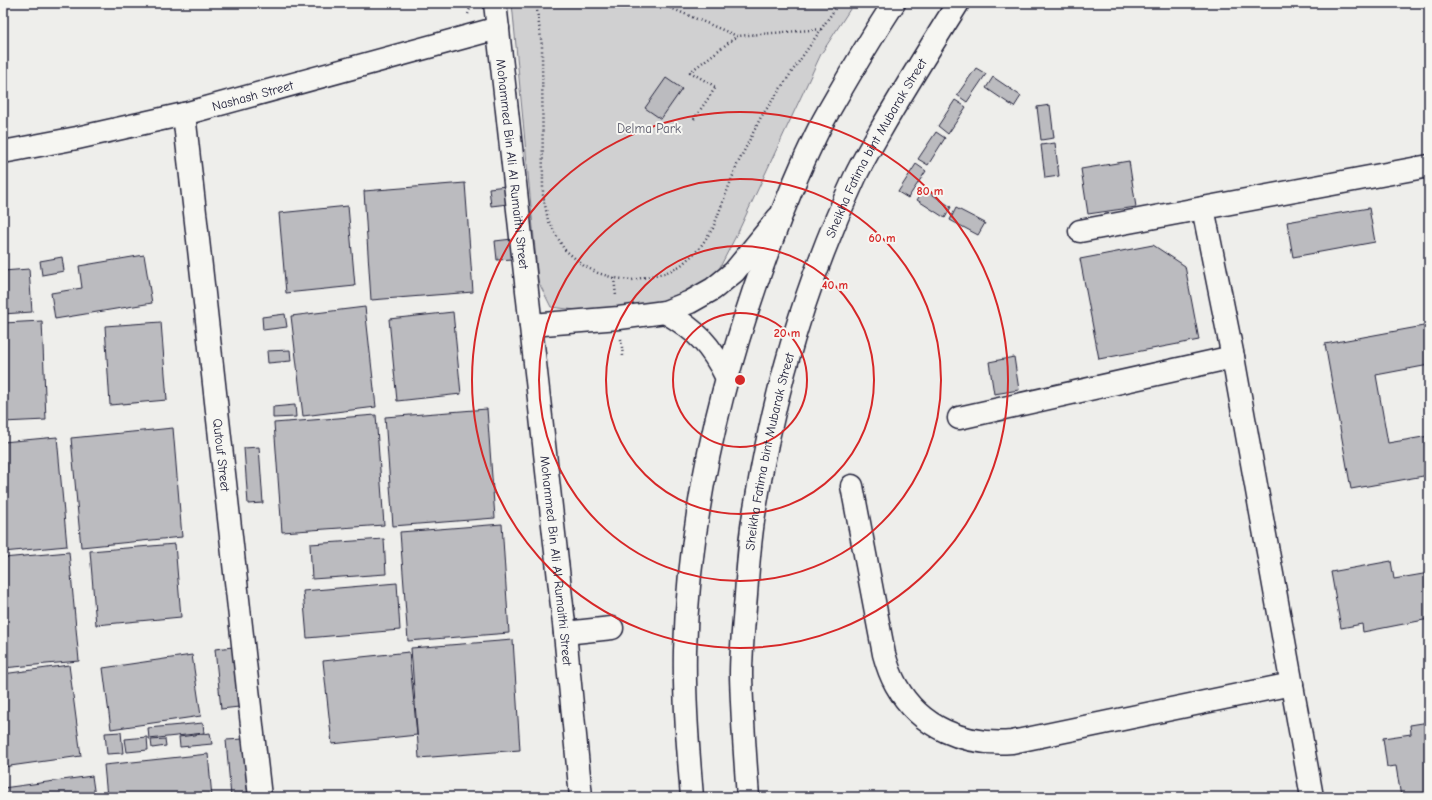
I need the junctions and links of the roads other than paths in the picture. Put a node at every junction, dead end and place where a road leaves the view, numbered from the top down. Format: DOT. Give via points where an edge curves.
graph roads {
  1 [pos="495,3"];
  2 [pos="894,3"];
  3 [pos="958,3"];
  4 [pos="498,28"];
  5 [pos="184,114"];
  6 [pos="3,152"];
  7 [pos="1429,166"];
  8 [pos="1202,208"];
  9 [pos="782,213"];
  10 [pos="1080,231"];
  11 [pos="665,312"];
  12 [pos="531,325"];
  13 [pos="1233,357"];
  14 [pos="727,378"];
  15 [pos="960,418"];
  16 [pos="852,486"];
  17 [pos="612,628"];
  18 [pos="565,633"];
  19 [pos="1292,684"];
  20 [pos="260,797"];
  21 [pos="581,797"];
  22 [pos="692,797"];
  23 [pos="748,797"];
  24 [pos="1312,797"];
  1 -- 4 [label="street, Mohammed Bin Ali Al Rumaithi Street"];
  2 -- 9 [label="street" via="859,57 815,136"];
  3 -- 23 [label="street, Sheikha Fatima bint Mubarak Street" via="855,175 808,293 779,395 755,504 745,604 741,673"];
  4 -- 5 [label="street, Nashash Street"];
  4 -- 12 [label="street, Mohammed Bin Ali Al Rumaithi Street"];
  5 -- 6 [label="street, Nashash Street"];
  5 -- 20 [label="street, Qutouf Street"];
  7 -- 8 [label="street"];
  8 -- 10 [label="street"];
  8 -- 13 [label="street"];
  9 -- 11 [label="street" via="734,272 696,299"];
  9 -- 14 [label="street" via="756,284"];
  11 -- 12 [label="street"];
  11 -- 14 [label="street" via="700,337 719,361"];
  12 -- 18 [label="street, Mohammed Bin Ali Al Rumaithi Street"];
  13 -- 15 [label="street"];
  13 -- 19 [label="street"];
  14 -- 22 [label="street" via="701,497 691,573 686,650 686,727"];
  16 -- 19 [label="street" via="889,670 896,686 914,708 946,732 978,742 1012,742"];
  17 -- 18 [label="street"];
  18 -- 21 [label="street, Mohammed Bin Ali Al Rumaithi Street"];
  19 -- 24 [label="street"];
}
